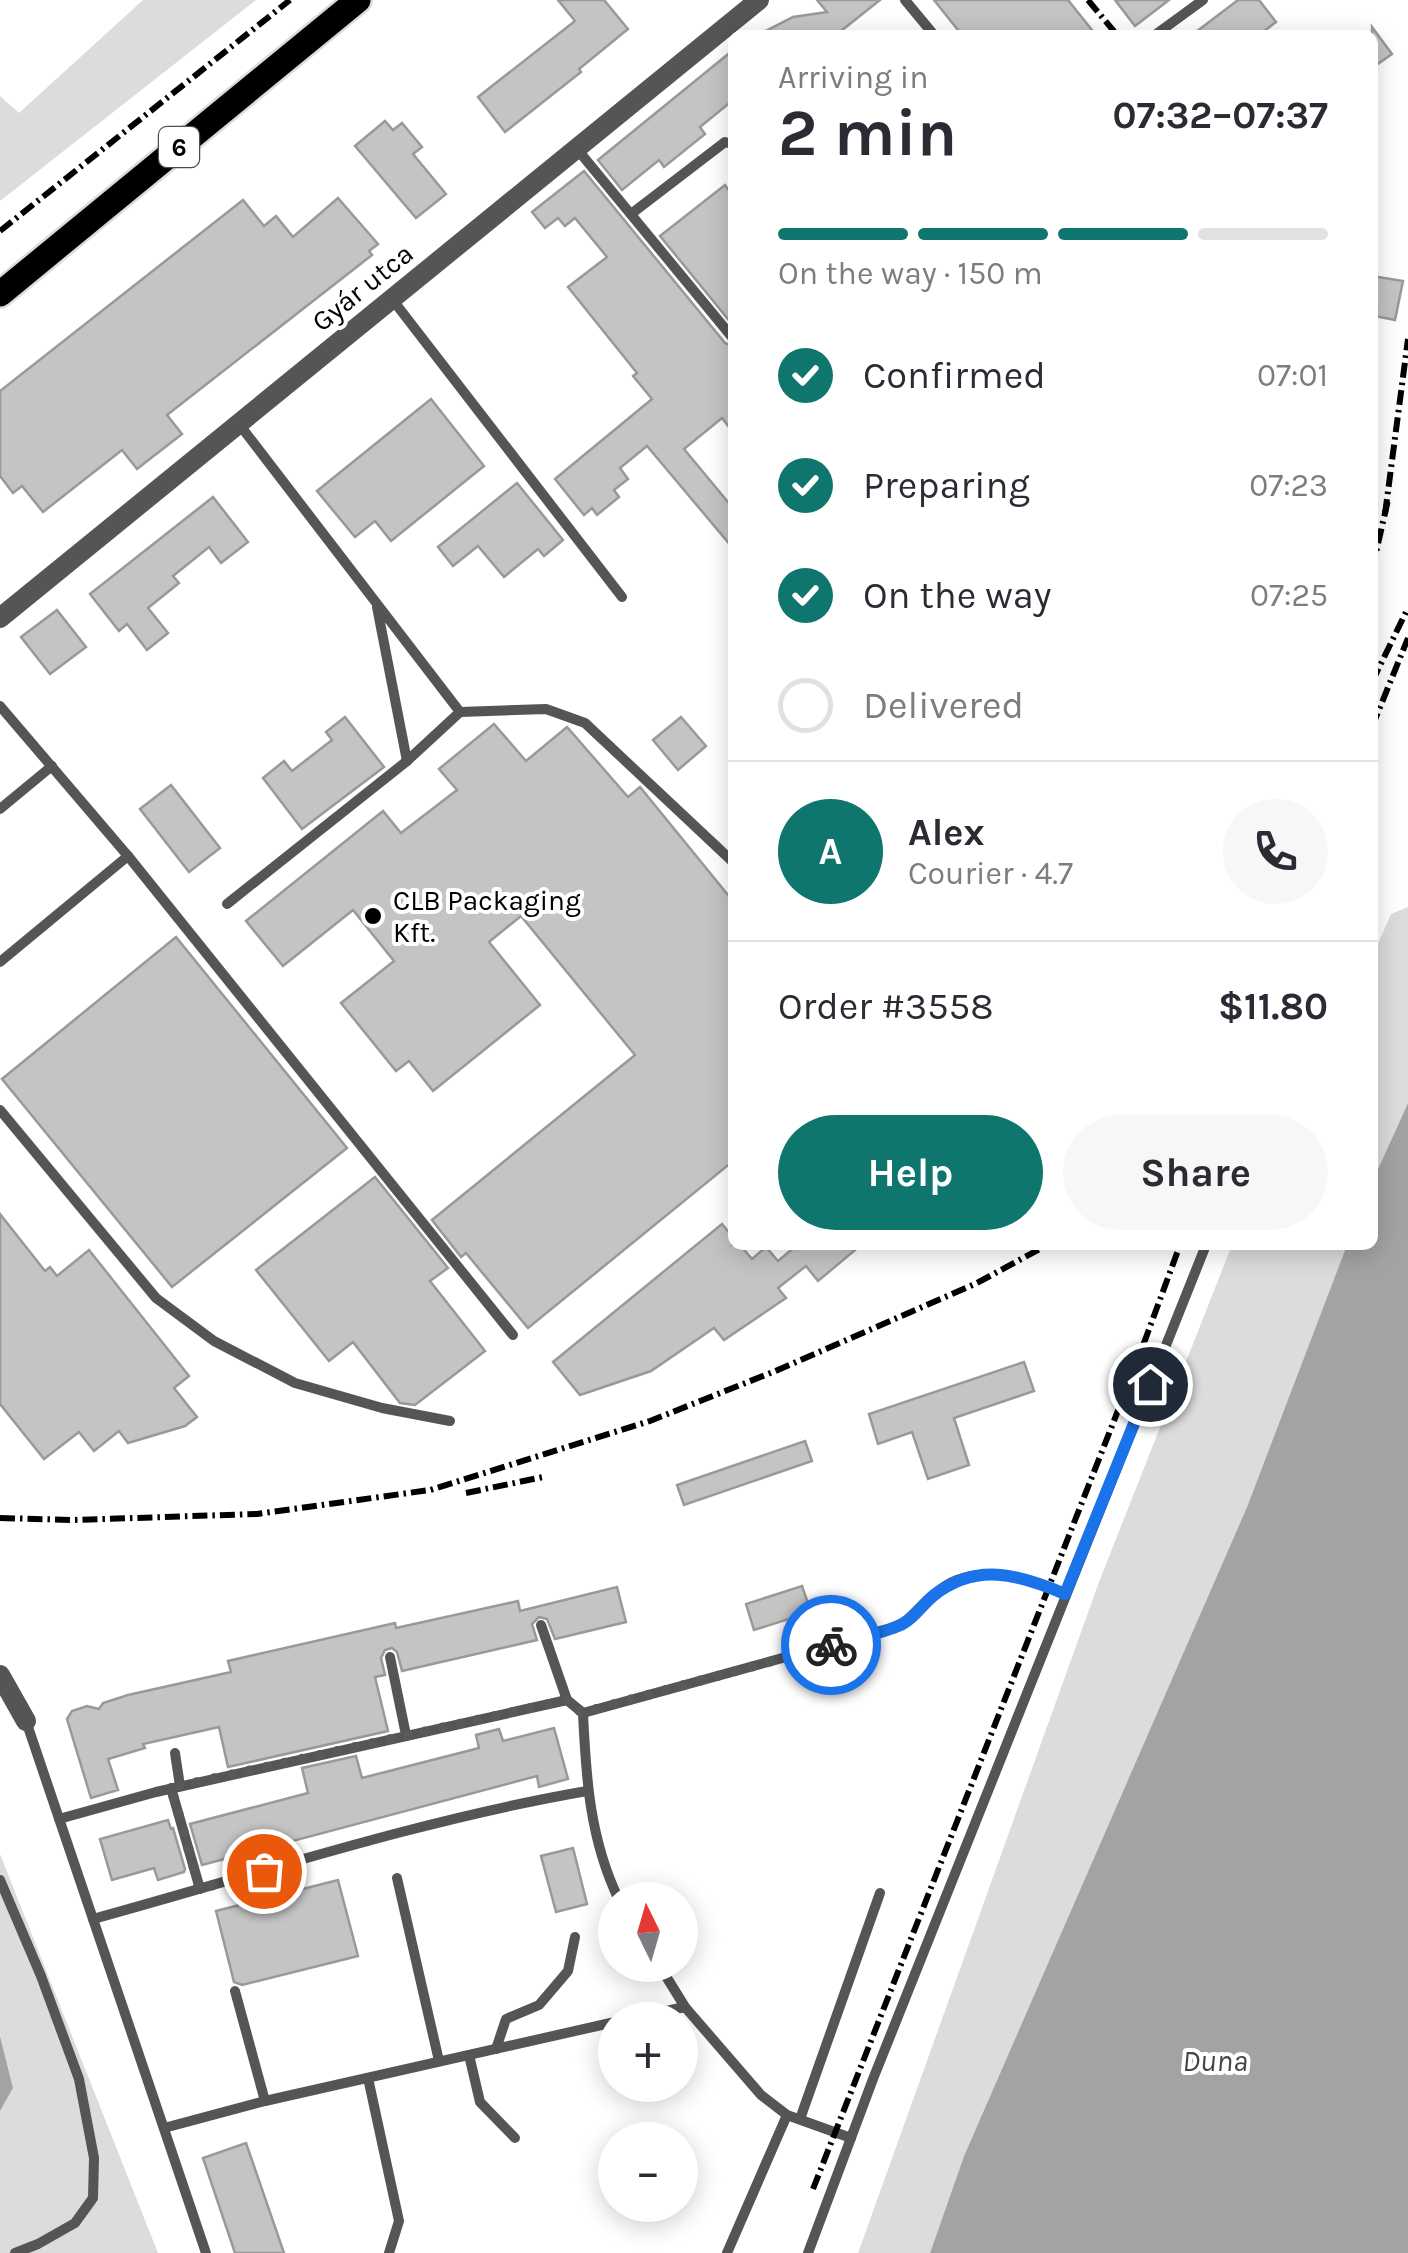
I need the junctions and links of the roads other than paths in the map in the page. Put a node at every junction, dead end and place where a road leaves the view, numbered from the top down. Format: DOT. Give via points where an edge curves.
graph roads {
  1 [pos="358,0"];
  2 [pos="759,0"];
  3 [pos="905,0"];
  4 [pos="1202,0"];
  5 [pos="930,30"];
  6 [pos="1163,30"];
  7 [pos="728,143"];
  8 [pos="576,148"];
  9 [pos="631,214"];
  10 [pos="0,294"];
  11 [pos="391,298"];
  12 [pos="728,332"];
  13 [pos="238,424"];
  14 [pos="622,597"];
  15 [pos="376,602"];
  16 [pos="0,618"];
  17 [pos="0,706"];
  18 [pos="460,712"];
  19 [pos="407,761"];
  20 [pos="52,766"];
  21 [pos="0,809"];
  22 [pos="128,856"];
  23 [pos="728,856"];
  24 [pos="227,904"];
  25 [pos="0,962"];
  26 [pos="0,1110"];
  27 [pos="1204,1250"];
  28 [pos="513,1335"];
  29 [pos="450,1421"];
  30 [pos="1065,1594"];
  31 [pos="541,1625"];
  32 [pos="390,1657"];
  33 [pos="2,1677"];
  34 [pos="567,1700"];
  35 [pos="582,1713"];
  36 [pos="26,1721"];
  37 [pos="406,1736"];
  38 [pos="175,1753"];
  39 [pos="175,1787"];
  40 [pos="587,1791"];
  41 [pos="59,1819"];
  42 [pos="396,1878"];
  43 [pos="0,1880"];
  44 [pos="610,1882"];
  45 [pos="200,1889"];
  46 [pos="880,1893"];
  47 [pos="93,1918"];
  48 [pos="575,1937"];
  49 [pos="235,1991"];
  50 [pos="698,2021"];
  51 [pos="598,2026"];
  52 [pos="496,2049"];
  53 [pos="468,2055"];
  54 [pos="440,2062"];
  55 [pos="368,2078"];
  56 [pos="265,2100"];
  57 [pos="787,2114"];
  58 [pos="800,2119"];
  59 [pos="164,2128"];
  60 [pos="515,2138"];
  61 [pos="851,2138"];
  62 [pos="15,2253"];
  63 [pos="206,2253"];
  64 [pos="389,2253"];
  65 [pos="727,2253"];
  66 [pos="808,2253"];
  1 -- 10 [label="main road, 6"];
  2 -- 8 [label="street, Gyár utca"];
  3 -- 5 [label="lane"];
  4 -- 6 [label="lane"];
  7 -- 9 [label="lane"];
  8 -- 9 [label="lane"];
  8 -- 11 [label="street, Gyár utca"];
  9 -- 12 [label="lane"];
  11 -- 13 [label="street, Gyár utca"];
  11 -- 14 [label="lane"];
  13 -- 15 [label="lane"];
  13 -- 16 [label="street, Gyár utca"];
  15 -- 18 [label="lane"];
  15 -- 19 [label="lane"];
  17 -- 20 [label="lane"];
  18 -- 19 [label="lane"];
  18 -- 23 [label="lane" via="546,709 585,723"];
  19 -- 24 [label="lane"];
  20 -- 21 [label="lane"];
  20 -- 22 [label="lane"];
  22 -- 25 [label="lane"];
  22 -- 28 [label="lane"];
  26 -- 29 [label="lane" via="156,1298 214,1341 295,1383"];
  27 -- 30 [label="lane"];
  30 -- 35 [label="lane" via="1006,1574 955,1580 902,1625"];
  30 -- 61 [label="lane"];
  31 -- 34 [label="lane"];
  32 -- 37 [label="lane"];
  33 -- 36 [label="street"];
  34 -- 35 [label="lane"];
  34 -- 37 [label="lane"];
  35 -- 40 [label="lane"];
  36 -- 41 [label="lane"];
  37 -- 39 [label="lane"];
  38 -- 39 [label="lane"];
  39 -- 41 [label="lane"];
  39 -- 45 [label="lane"];
  40 -- 44 [label="lane"];
  40 -- 45 [label="lane" via="393,1834"];
  41 -- 47 [label="lane"];
  42 -- 54 [label="lane"];
  43 -- 62 [label="lane" via="79,2080 94,2158 92,2198 75,2223"];
  45 -- 47 [label="lane"];
  46 -- 58 [label="lane"];
  47 -- 59 [label="lane"];
  48 -- 52 [label="lane" via="568,1971 538,2005 506,2020"];
  49 -- 56 [label="lane"];
  50 -- 57 [label="lane" via="761,2095"];
  51 -- 52 [label="lane"];
  52 -- 53 [label="lane"];
  53 -- 54 [label="lane"];
  53 -- 60 [label="lane" via="480,2102"];
  54 -- 55 [label="lane"];
  55 -- 56 [label="lane"];
  55 -- 64 [label="lane" via="399,2221"];
  56 -- 59 [label="lane"];
  57 -- 58 [label="lane"];
  57 -- 65 [label="lane"];
  58 -- 61 [label="lane"];
  59 -- 63 [label="lane"];
  61 -- 66 [label="lane"];
}
